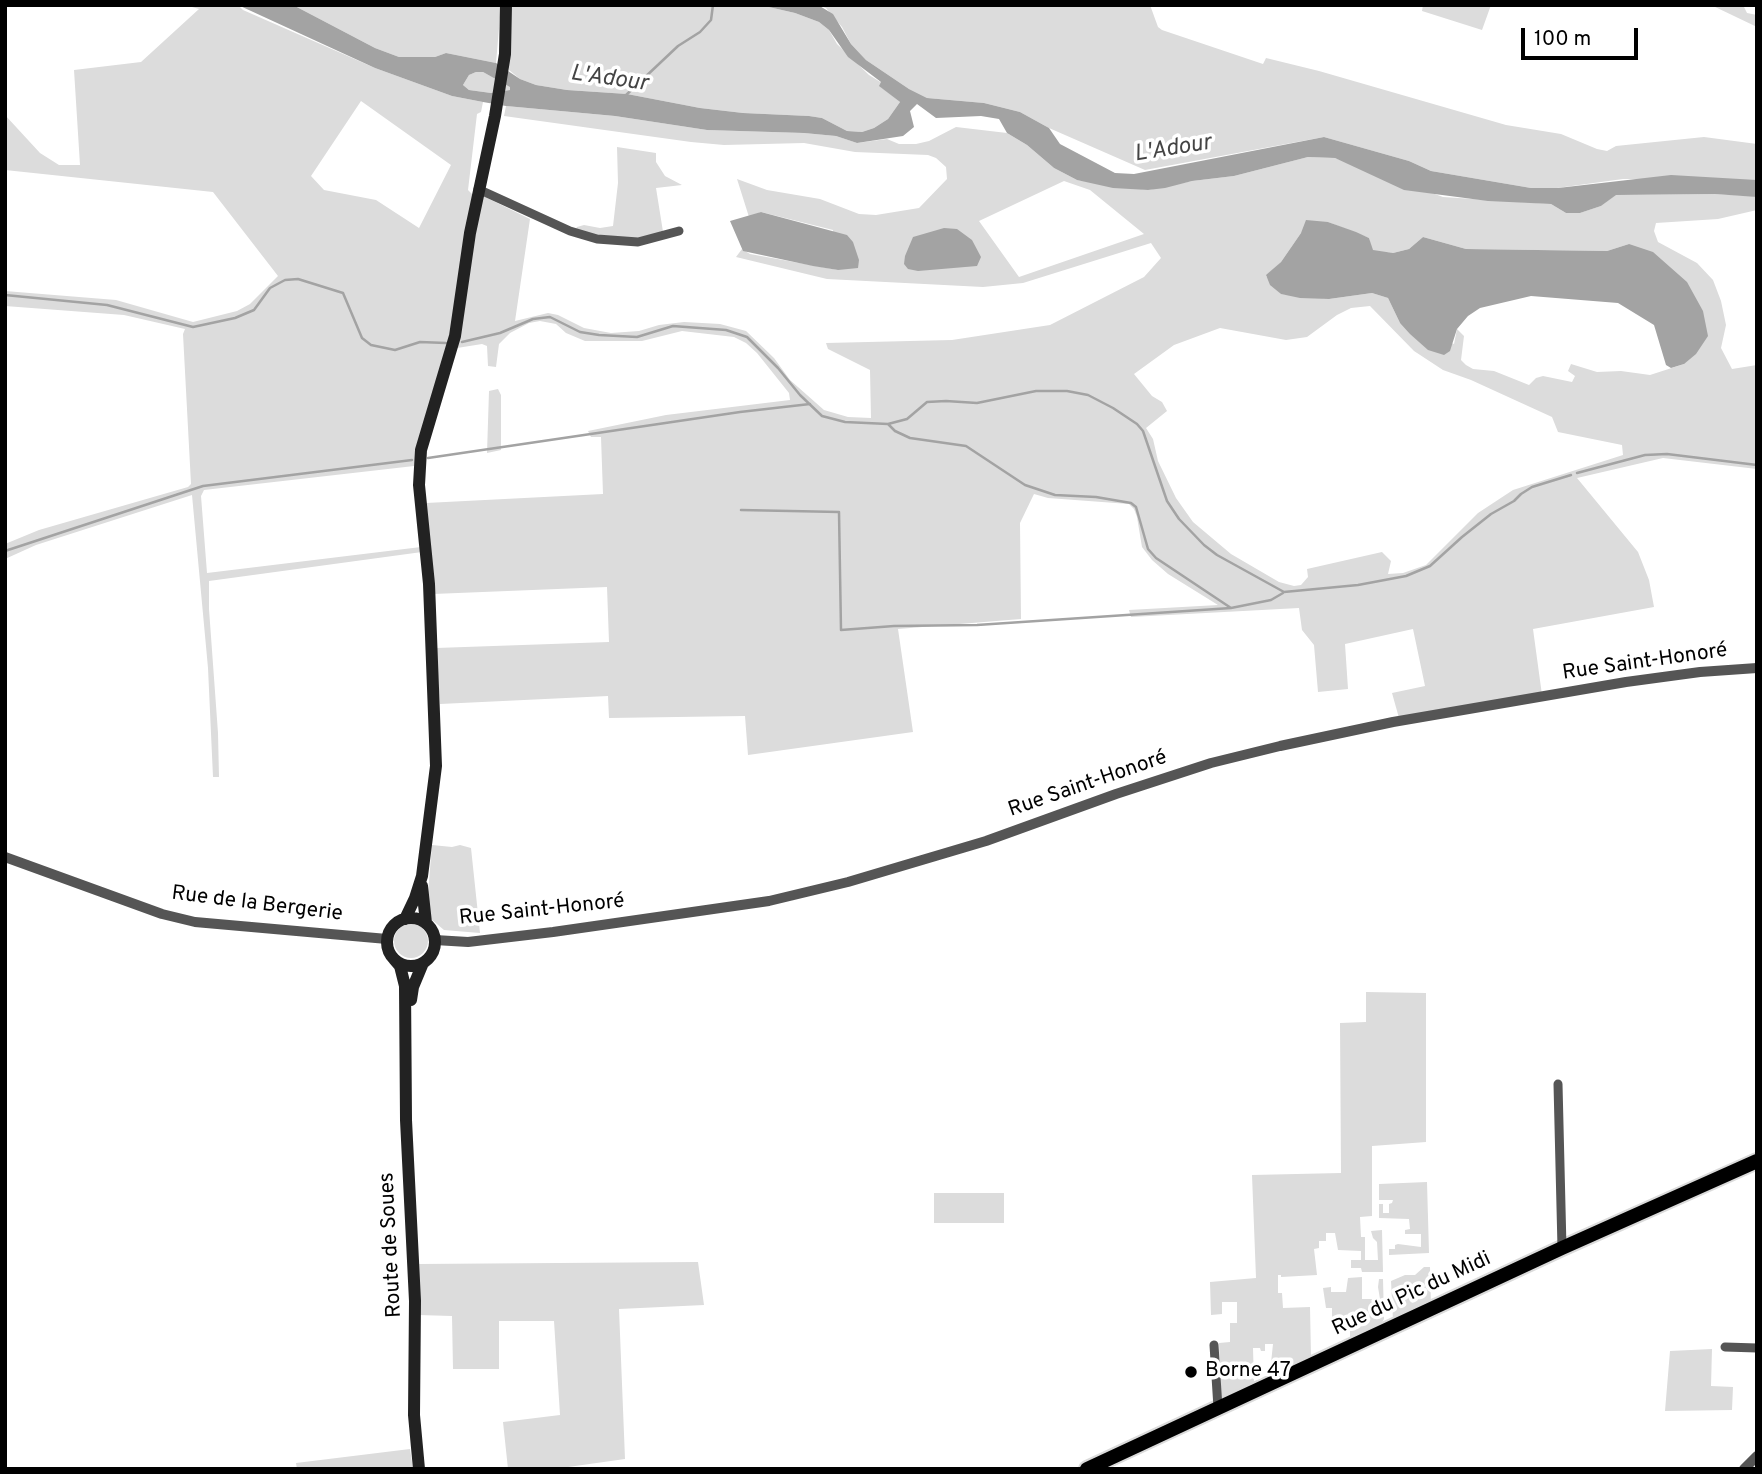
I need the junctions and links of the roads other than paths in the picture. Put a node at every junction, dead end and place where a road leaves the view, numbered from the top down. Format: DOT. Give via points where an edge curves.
graph roads {
  1 [pos="506,5"];
  2 [pos="478,189"];
  3 [pos="679,231"];
  4 [pos="1757,668"];
  5 [pos="5,857"];
  6 [pos="422,876"];
  7 [pos="405,919"];
  8 [pos="426,923"];
  9 [pos="387,939"];
  10 [pos="435,940"];
  11 [pos="394,958"];
  12 [pos="423,963"];
  13 [pos="406,1020"];
  14 [pos="1558,1084"];
  15 [pos="1757,1161"];
  16 [pos="1562,1248"];
  17 [pos="1214,1345"];
  18 [pos="1725,1347"];
  19 [pos="1757,1348"];
  20 [pos="1217,1408"];
  21 [pos="1757,1456"];
  22 [pos="419,1469"];
  23 [pos="1087,1469"];
  24 [pos="1744,1469"];
  1 -- 2 [label="main road" via="505,54"];
  2 -- 3 [label="street" via="597,239 638,242"];
  2 -- 6 [label="main road" via="452,354 421,450 419,485 429,584 436,766"];
  4 -- 10 [label="street, Rue Saint-Honoré" via="1626,682 1280,746 1211,763 986,841 769,901 468,942"];
  5 -- 9 [label="street, Rue de la Bergerie" via="195,922"];
  6 -- 7 [label="main road"];
  6 -- 8 [label="main road"];
  7 -- 8 [label="main road"];
  7 -- 9 [label="main road" via="391,928"];
  8 -- 10 [label="main road"];
  9 -- 11 [label="main road"];
  10 -- 12 [label="main road"];
  11 -- 12 [label="main road" via="408,966"];
  11 -- 13 [label="main road, Route de Soues" via="404,979"];
  12 -- 13 [label="main road, Route de Soues"];
  13 -- 22 [label="main road, Route de Soues"];
  14 -- 16 [label="street"];
  15 -- 16 [label="main road, Rue du Pic du Midi"];
  16 -- 20 [label="main road, Rue du Pic du Midi"];
  17 -- 20 [label="street"];
  18 -- 19 [label="street"];
  20 -- 23 [label="main road, Rue du Pic du Midi"];
  21 -- 24 [label="street"];
}
